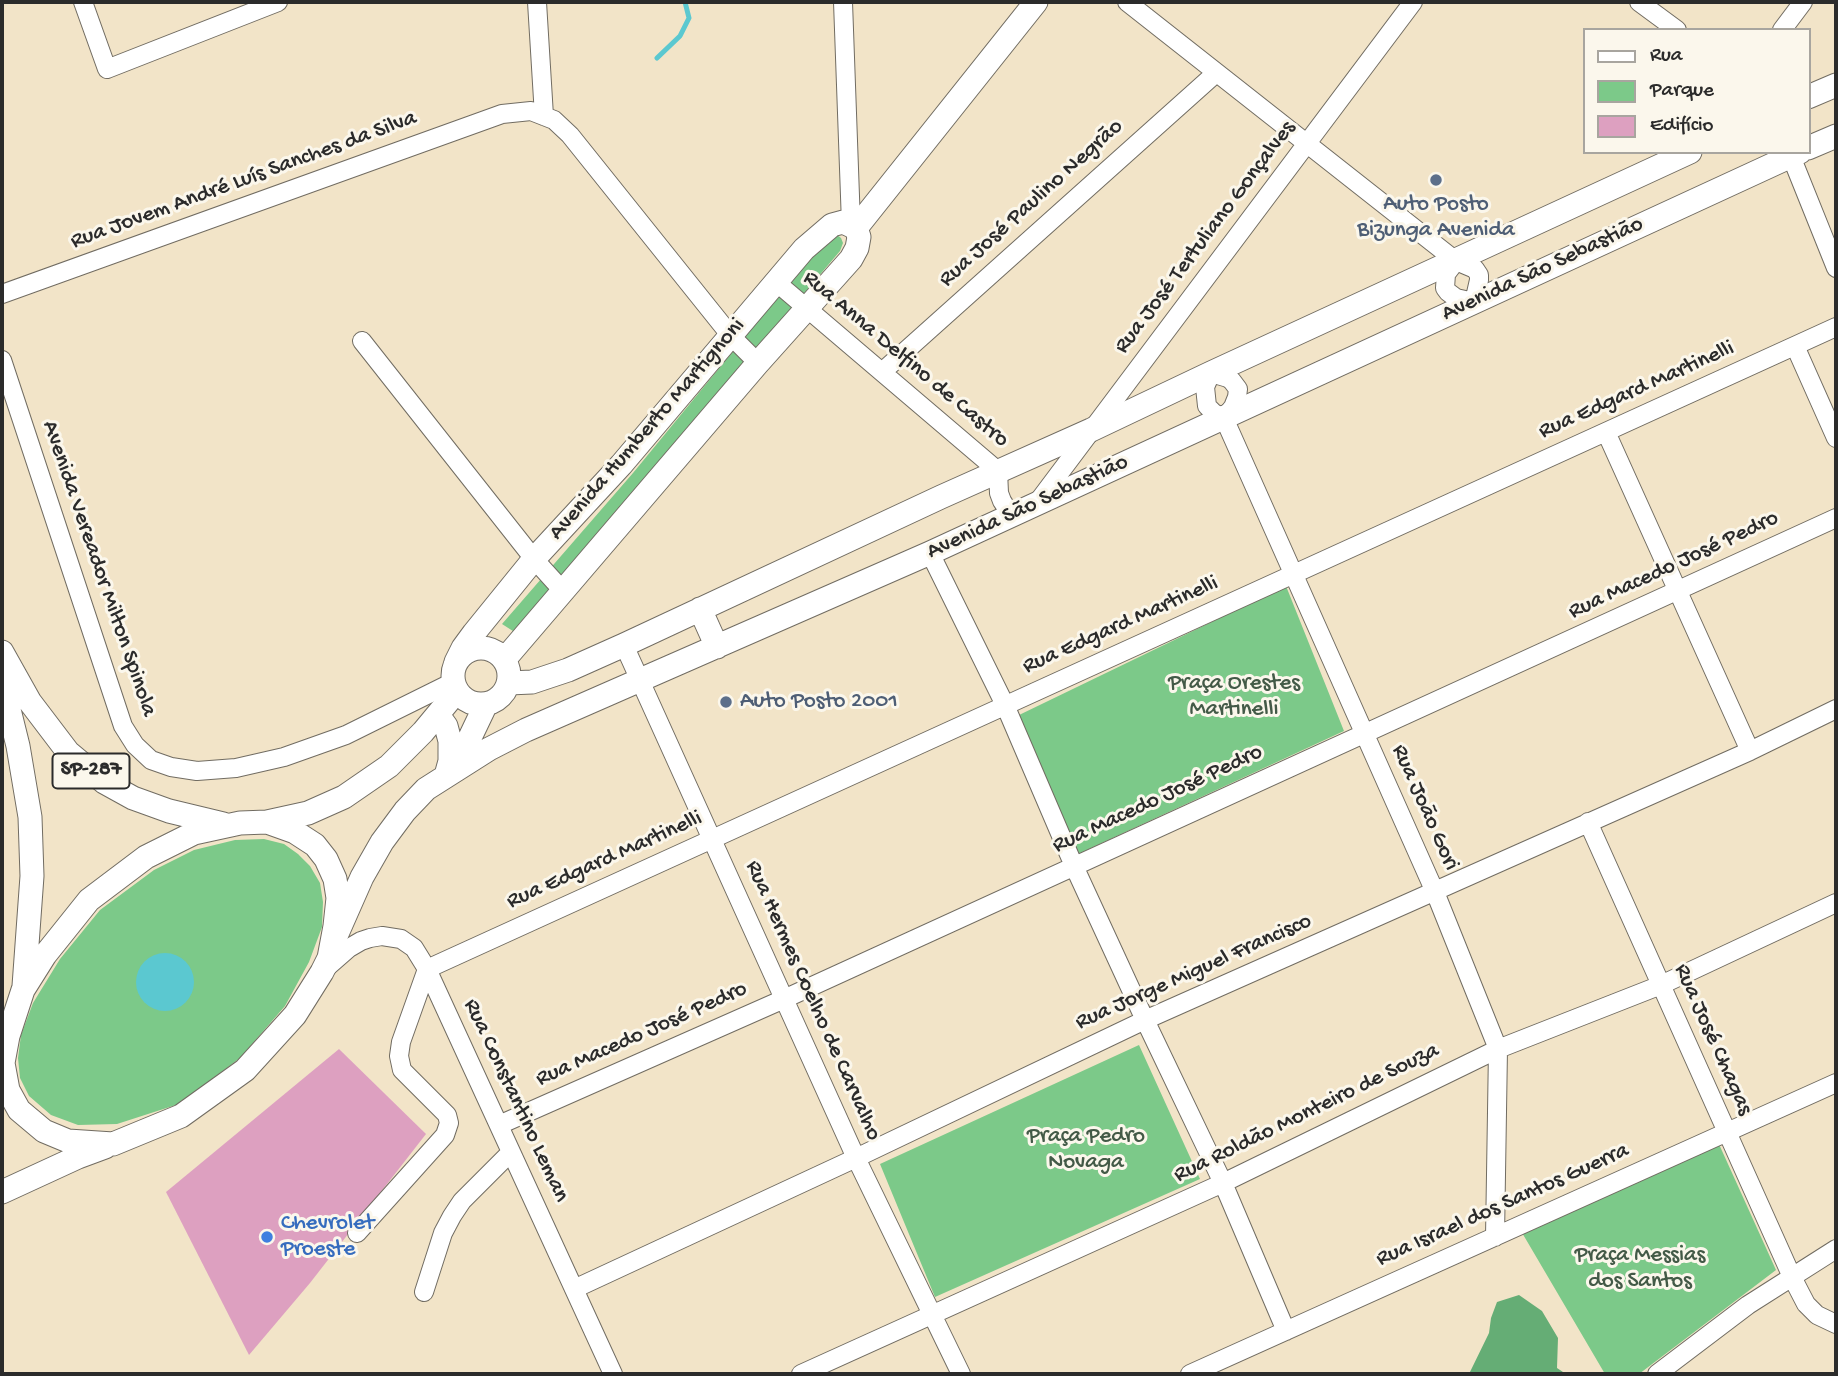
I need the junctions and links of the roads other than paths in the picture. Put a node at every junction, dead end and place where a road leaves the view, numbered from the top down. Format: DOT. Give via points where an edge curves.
graph roads {
  1 [pos="83,2"];
  2 [pos="278,2"];
  3 [pos="537,2"];
  4 [pos="842,2"];
  5 [pos="1035,2"];
  6 [pos="1127,2"];
  7 [pos="1413,2"];
  8 [pos="1639,2"];
  9 [pos="1803,2"];
  10 [pos="1673,28"];
  11 [pos="1784,28"];
  12 [pos="1216,73"];
  13 [pos="1836,85"];
  14 [pos="1810,96"];
  15 [pos="544,116"];
  16 [pos="1836,136"];
  17 [pos="1307,144"];
  18 [pos="1810,146"];
  19 [pos="1686,154"];
  20 [pos="1790,154"];
  21 [pos="1795,154"];
  22 [pos="853,226"];
  23 [pos="1456,261"];
  24 [pos="1836,268"];
  25 [pos="776,282"];
  26 [pos="2,294"];
  27 [pos="1474,302"];
  28 [pos="807,309"];
  29 [pos="1836,327"];
  30 [pos="731,336"];
  31 [pos="362,341"];
  32 [pos="1795,346"];
  33 [pos="2,359"];
  34 [pos="758,363"];
  35 [pos="882,372"];
  36 [pos="1211,373"];
  37 [pos="1224,418"];
  38 [pos="1091,430"];
  39 [pos="1606,432"];
  40 [pos="1836,438"];
  41 [pos="998,471"];
  42 [pos="1037,503"];
  43 [pos="1011,515"];
  44 [pos="1836,518"];
  45 [pos="930,553"];
  46 [pos="534,559"];
  47 [pos="1293,575"];
  48 [pos="562,591"];
  49 [pos="1678,591"];
  50 [pos="700,609"];
  51 [pos="624,645"];
  52 [pos="718,647"];
  53 [pos="2,652"];
  54 [pos="505,660"];
  55 [pos="456,678"];
  56 [pos="640,679"];
  57 [pos="2,681"];
  58 [pos="509,683"];
  59 [pos="486,704"];
  60 [pos="1005,705"];
  61 [pos="1836,709"];
  62 [pos="438,715"];
  63 [pos="1363,733"];
  64 [pos="1750,751"];
  65 [pos="451,772"];
  66 [pos="267,822"];
  67 [pos="1588,822"];
  68 [pos="230,825"];
  69 [pos="712,839"];
  70 [pos="1074,866"];
  71 [pos="1434,892"];
  72 [pos="1836,903"];
  73 [pos="332,945"];
  74 [pos="427,969"];
  75 [pos="322,972"];
  76 [pos="1661,985"];
  77 [pos="23,990"];
  78 [pos="784,999"];
  79 [pos="1145,1020"];
  80 [pos="1498,1049"];
  81 [pos="3,1064"];
  82 [pos="1836,1083"];
  83 [pos="499,1125"];
  84 [pos="1726,1132"];
  85 [pos="113,1144"];
  86 [pos="511,1152"];
  87 [pos="856,1158"];
  88 [pos="1223,1183"];
  89 [pos="2,1192"];
  90 [pos="357,1233"];
  91 [pos="1495,1237"];
  92 [pos="1836,1249"];
  93 [pos="1792,1277"];
  94 [pos="574,1289"];
  95 [pos="424,1292"];
  96 [pos="932,1315"];
  97 [pos="1836,1324"];
  98 [pos="1286,1331"];
  99 [pos="613,1374"];
  100 [pos="801,1374"];
  101 [pos="961,1374"];
  102 [pos="1191,1374"];
  103 [pos="1657,1374"];
  1 -- 2 [label="street" via="107,69"];
  3 -- 15 [label="street"];
  4 -- 22 [label="street"];
  5 -- 22 [label="main road, Avenida Humberto Martignoni"];
  6 -- 12 [label="street"];
  7 -- 17 [label="street, Rua José Tertuliano Gonçalves"];
  8 -- 10 [label="street"];
  9 -- 11 [label="street"];
  12 -- 17 [label="street"];
  12 -- 35 [label="street, Rua José Paulino Negrão"];
  13 -- 14 [label="main road"];
  15 -- 26 [label="street, Rua Jovem André Luís Sanches da Silva" via="531,111 502,114"];
  15 -- 30 [label="street" via="570,135"];
  16 -- 18 [label="main road, Avenida São Sebastião"];
  17 -- 23 [label="street"];
  17 -- 38 [label="street, Rua José Tertuliano Gonçalves"];
  19 -- 23 [label="main road, Avenida São Sebastião"];
  20 -- 27 [label="main road, Avenida São Sebastião"];
  21 -- 24 [label="street"];
  22 -- 25 [label="main road, Avenida Humberto Martignoni" via="843,222 832,225"];
  22 -- 28 [label="main road, Avenida Humberto Martignoni" via="859,237 851,259"];
  23 -- 27 [label="street" via="1477,271"];
  23 -- 27 [label="street" via="1446,274 1445,288 1456,298"];
  23 -- 36 [label="main road, Avenida São Sebastião"];
  25 -- 28 [label="street, Rua Anna Delfino de Castro"];
  25 -- 30 [label="main road, Avenida Humberto Martignoni"];
  27 -- 37 [label="main road, Avenida São Sebastião"];
  28 -- 34 [label="main road, Avenida Humberto Martignoni"];
  28 -- 35 [label="street, Rua Anna Delfino de Castro"];
  29 -- 32 [label="street, Rua Edgard Martinelli"];
  30 -- 34 [label="street"];
  30 -- 46 [label="main road, Avenida Humberto Martignoni" via="621,466"];
  31 -- 46 [label="street"];
  32 -- 39 [label="street, Rua Edgard Martinelli"];
  32 -- 40 [label="street"];
  33 -- 55 [label="street, Avenida Vereador Milton Spinola" via="123,726 151,760 197,771 284,757 346,735"];
  34 -- 48 [label="main road, Avenida Humberto Martignoni"];
  35 -- 41 [label="street, Rua Anna Delfino de Castro"];
  36 -- 37 [label="street" via="1205,387 1207,406"];
  36 -- 37 [label="street" via="1228,378 1238,389"];
  36 -- 38 [label="main road, Avenida São Sebastião"];
  37 -- 42 [label="main road, Avenida São Sebastião"];
  37 -- 47 [label="street, Rua João Gori"];
  38 -- 41 [label="main road, Avenida São Sebastião"];
  38 -- 42 [label="street, Rua José Tertuliano Gonçalves"];
  39 -- 47 [label="street, Rua Edgard Martinelli"];
  39 -- 49 [label="street"];
  41 -- 43 [label="street, Rua Anna Delfino de Castro" via="999,493"];
  41 -- 50 [label="main road, Avenida São Sebastião"];
  42 -- 43 [label="main road, Avenida São Sebastião"];
  43 -- 45 [label="main road, Avenida São Sebastião"];
  44 -- 49 [label="street, Rua Macedo José Pedro"];
  45 -- 52 [label="main road, Avenida São Sebastião"];
  45 -- 60 [label="street"];
  46 -- 48 [label="street"];
  46 -- 55 [label="main road, Avenida Humberto Martignoni" via="463,648"];
  47 -- 60 [label="street, Rua Edgard Martinelli"];
  47 -- 63 [label="street, Rua João Gori"];
  48 -- 54 [label="main road, Avenida Humberto Martignoni"];
  49 -- 63 [label="street, Rua Macedo José Pedro"];
  49 -- 64 [label="street"];
  50 -- 51 [label="main road, Avenida São Sebastião"];
  50 -- 52 [label="main road"];
  51 -- 56 [label="street, Rua Hermes Coelho de Carvalho"];
  51 -- 58 [label="main road, Avenida São Sebastião" via="532,682"];
  52 -- 56 [label="main road, Avenida São Sebastião"];
  53 -- 68 [label="main road, SP-287" via="30,702 68,752 104,782 169,811"];
  54 -- 55 [label="main road" via="490,649 471,650 461,656"];
  54 -- 58 [label="main road"];
  55 -- 59 [label="main road" via="460,695 470,703"];
  55 -- 62 [label="main road, Avenida Humberto Martignoni"];
  56 -- 65 [label="main road, Avenida São Sebastião" via="526,730"];
  56 -- 69 [label="street, Rua Hermes Coelho de Carvalho"];
  57 -- 77 [label="main road, SP-287" via="30,817 32,876"];
  58 -- 59 [label="main road" via="500,698"];
  59 -- 65 [label="main road"];
  60 -- 69 [label="street, Rua Edgard Martinelli"];
  60 -- 70 [label="street"];
  61 -- 64 [label="street, Rua Jorge Miguel Francisco"];
  62 -- 65 [label="main road" via="450,741"];
  62 -- 66 [label="main road, Avenida Humberto Martignoni" via="389,766 344,797 308,813"];
  63 -- 70 [label="street, Rua Macedo José Pedro"];
  63 -- 71 [label="street, Rua João Gori"];
  64 -- 67 [label="street, Rua Jorge Miguel Francisco"];
  65 -- 73 [label="main road, Avenida São Sebastião" via="426,789 382,842"];
  66 -- 68 [label="main road, Avenida Humberto Martignoni"];
  66 -- 73 [label="main road" via="295,832 326,859 338,898"];
  67 -- 71 [label="street, Rua Jorge Miguel Francisco"];
  67 -- 76 [label="street, Rua José Chagas"];
  68 -- 77 [label="main road" via="194,833 146,857 89,900"];
  69 -- 74 [label="street, Rua Edgard Martinelli"];
  69 -- 78 [label="street, Rua Hermes Coelho de Carvalho"];
  70 -- 78 [label="street, Rua Macedo José Pedro"];
  70 -- 79 [label="street"];
  71 -- 79 [label="street, Rua Jorge Miguel Francisco"];
  71 -- 80 [label="street, Rua João Gori"];
  72 -- 76 [label="street, Rua Roldão Monteiro de Souza"];
  73 -- 75 [label="main road"];
  74 -- 75 [label="street, Rua Constantino Leman" via="408,942 382,936 349,948"];
  74 -- 83 [label="street, Rua Constantino Leman"];
  74 -- 90 [label="street" via="399,1056 402,1070 447,1115 449,1124 445,1135"];
  75 -- 85 [label="main road" via="295,1015 245,1070 181,1116"];
  76 -- 80 [label="street, Rua Roldão Monteiro de Souza"];
  76 -- 84 [label="street, Rua José Chagas"];
  77 -- 81 [label="main road"];
  78 -- 83 [label="street, Rua Macedo José Pedro"];
  78 -- 87 [label="street, Rua Hermes Coelho de Carvalho"];
  79 -- 87 [label="street, Rua Jorge Miguel Francisco"];
  79 -- 88 [label="street"];
  80 -- 88 [label="street, Rua Roldão Monteiro de Souza"];
  80 -- 91 [label="street, Rua João Gori"];
  81 -- 85 [label="main road" via="8,1090 19,1110 44,1131 68,1141"];
  82 -- 84 [label="street, Rua Israel dos Santos Guerra"];
  83 -- 86 [label="street, Rua Constantino Leman"];
  84 -- 91 [label="street, Rua Israel dos Santos Guerra"];
  84 -- 93 [label="street, Rua José Chagas"];
  85 -- 89 [label="main road"];
  86 -- 94 [label="street, Rua Constantino Leman"];
  86 -- 95 [label="street" via="452,1216"];
  87 -- 94 [label="street, Rua Jorge Miguel Francisco"];
  87 -- 96 [label="street, Rua Hermes Coelho de Carvalho"];
  88 -- 96 [label="street, Rua Roldão Monteiro de Souza"];
  88 -- 98 [label="street"];
  91 -- 98 [label="street, Rua Israel dos Santos Guerra"];
  92 -- 93 [label="street"];
  93 -- 97 [label="street, Rua José Chagas" via="1816,1315"];
  93 -- 103 [label="street"];
  94 -- 99 [label="street, Rua Constantino Leman"];
  96 -- 100 [label="street, Rua Roldão Monteiro de Souza"];
  96 -- 101 [label="street, Rua Hermes Coelho de Carvalho"];
  98 -- 102 [label="street, Rua Israel dos Santos Guerra"];
}
